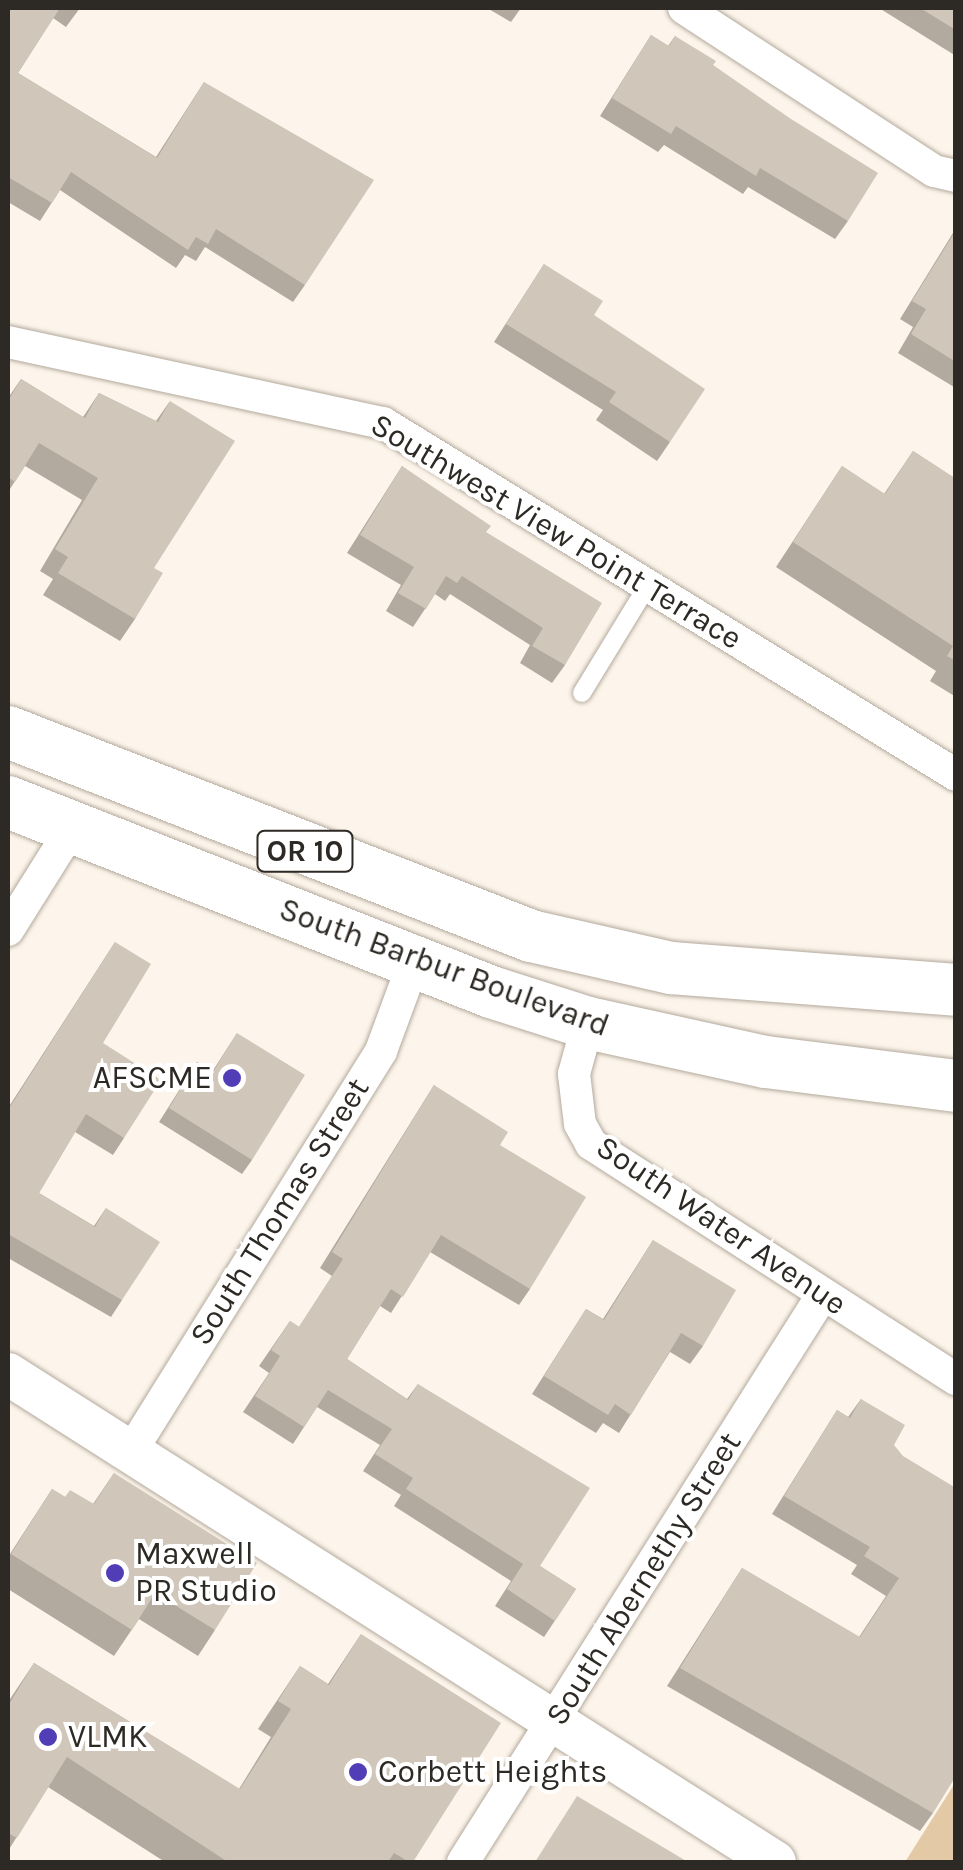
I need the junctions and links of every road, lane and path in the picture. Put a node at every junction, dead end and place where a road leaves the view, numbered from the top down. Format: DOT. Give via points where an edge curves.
graph roads {
  1 [pos="684,8"];
  2 [pos="956,176"];
  3 [pos="8,342"];
  4 [pos="648,584"];
  5 [pos="582,692"];
  6 [pos="8,732"];
  7 [pos="956,775"];
  8 [pos="8,802"];
  9 [pos="72,828"];
  10 [pos="8,930"];
  11 [pos="414,962"];
  12 [pos="956,990"];
  13 [pos="588,1023"];
  14 [pos="956,1086"];
  15 [pos="823,1294"];
  16 [pos="8,1374"];
  17 [pos="956,1379"];
  18 [pos="130,1453"];
  19 [pos="554,1723"];
  20 [pos="463,1862"];
  21 [pos="775,1862"];
  1 -- 2 [label="street" via="934,171"];
  3 -- 4 [label="street, Southwest View Point Terrace" via="383,423"];
  4 -- 5 [label="lane"];
  4 -- 7 [label="street, Southwest View Point Terrace"];
  6 -- 12 [label="main road, OR 10" via="531,936 670,968"];
  8 -- 9 [label="main road, South Barbur Boulevard / OR 10"];
  9 -- 10 [label="street"];
  9 -- 11 [label="main road, South Barbur Boulevard / OR 10"];
  11 -- 13 [label="main road, South Barbur Boulevard / OR 10"];
  11 -- 18 [label="street, South Thomas Street" via="381,1051"];
  13 -- 14 [label="main road, South Barbur Boulevard / OR 10" via="766,1062"];
  13 -- 15 [label="street, South Water Avenue" via="574,1074 580,1124 591,1144"];
  15 -- 17 [label="street, South Water Avenue"];
  15 -- 19 [label="street, South Abernethy Street"];
  16 -- 18 [label="street"];
  18 -- 19 [label="street"];
  19 -- 20 [label="street, South Abernethy Street"];
  19 -- 21 [label="street"];
}
